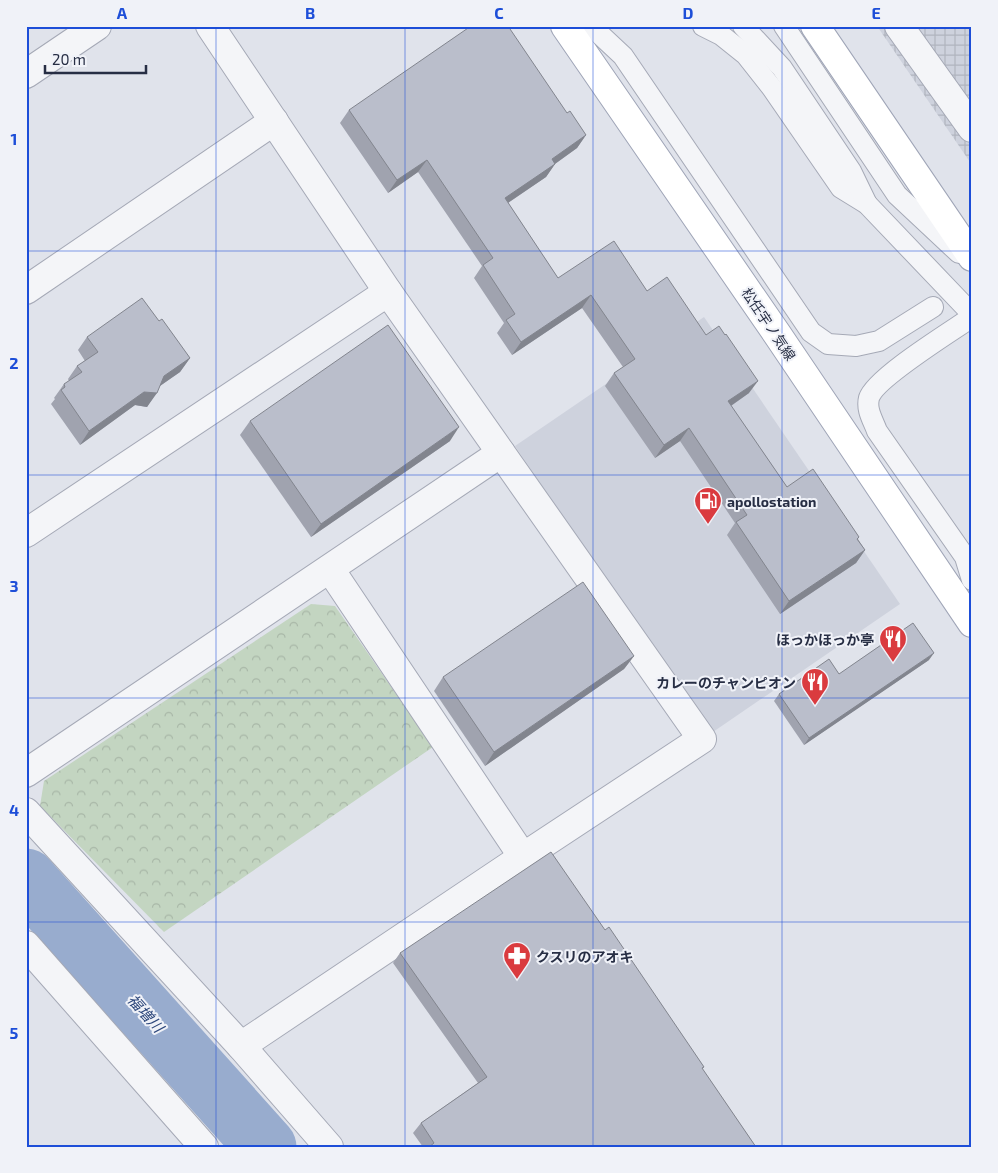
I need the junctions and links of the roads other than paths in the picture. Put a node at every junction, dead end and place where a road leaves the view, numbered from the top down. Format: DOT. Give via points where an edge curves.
graph roads {
  1 [pos="97,26"];
  2 [pos="210,26"];
  3 [pos="565,26"];
  4 [pos="591,26"];
  5 [pos="703,26"];
  6 [pos="743,26"];
  7 [pos="784,26"];
  8 [pos="815,26"];
  9 [pos="900,26"];
  10 [pos="26,74"];
  11 [pos="274,121"];
  12 [pos="971,125"];
  13 [pos="867,204"];
  14 [pos="972,257"];
  15 [pos="972,264"];
  16 [pos="26,290"];
  17 [pos="388,292"];
  18 [pos="933,307"];
  19 [pos="972,315"];
  20 [pos="501,453"];
  21 [pos="26,533"];
  22 [pos="330,569"];
  23 [pos="972,580"];
  24 [pos="972,623"];
  25 [pos="26,773"];
  26 [pos="26,812"];
  27 [pos="523,857"];
  28 [pos="26,945"];
  29 [pos="241,1046"];
  30 [pos="204,1147"];
  31 [pos="329,1147"];
  1 -- 10 [label="street"];
  2 -- 11 [label="street"];
  3 -- 24 [label="main road, 松任宇ノ気線"];
  4 -- 18 [label="lane" via="623,56 811,332 828,344 856,346 879,341"];
  5 -- 13 [label="lane" via="721,35 746,55 841,188"];
  6 -- 13 [label="lane" via="782,68 851,171"];
  7 -- 15 [label="lane" via="897,195"];
  8 -- 14 [label="main road"];
  9 -- 12 [label="street"];
  11 -- 16 [label="street"];
  11 -- 17 [label="street"];
  13 -- 19 [label="lane"];
  17 -- 20 [label="street"];
  17 -- 21 [label="street"];
  19 -- 23 [label="lane" via="880,384 870,396 869,412 877,431 965,557"];
  20 -- 22 [label="street"];
  20 -- 27 [label="street" via="702,739"];
  22 -- 25 [label="street"];
  22 -- 27 [label="street"];
  26 -- 29 [label="street"];
  27 -- 29 [label="street"];
  28 -- 30 [label="street"];
  29 -- 31 [label="street"];
}
